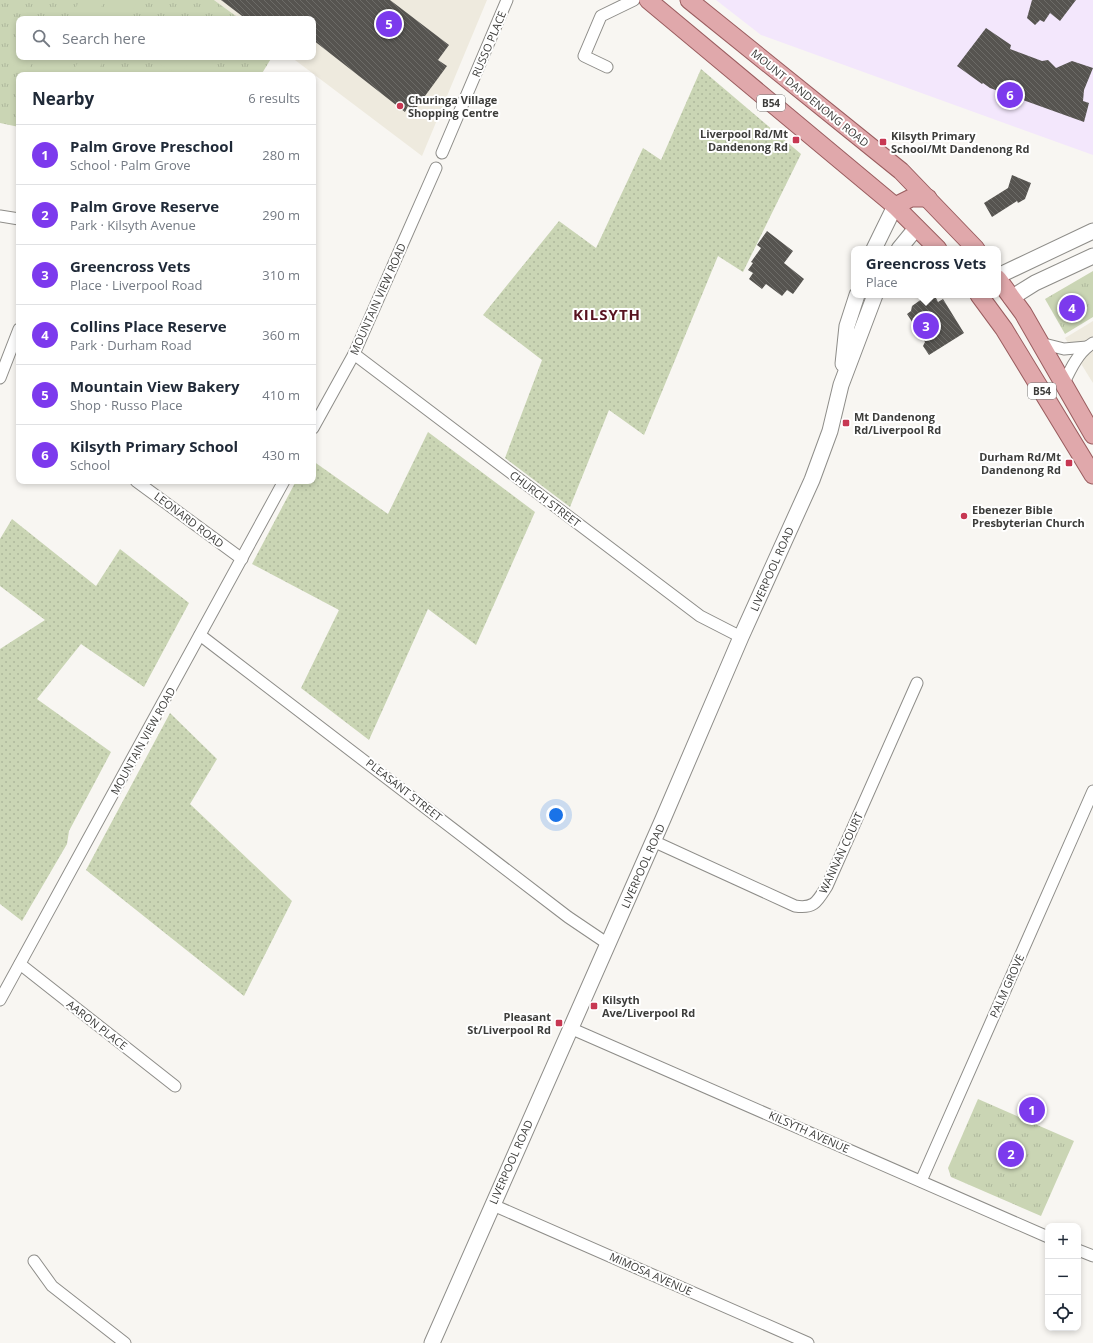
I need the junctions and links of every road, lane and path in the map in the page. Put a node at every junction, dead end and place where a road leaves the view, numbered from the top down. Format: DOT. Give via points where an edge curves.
graph roads {
  1 [pos="508,0"];
  2 [pos="634,0"];
  3 [pos="648,0"];
  4 [pos="689,0"];
  5 [pos="607,67"];
  6 [pos="442,153"];
  7 [pos="436,168"];
  8 [pos="928,198"];
  9 [pos="895,206"];
  10 [pos="0,216"];
  11 [pos="16,219"];
  12 [pos="917,227"];
  13 [pos="1093,231"];
  14 [pos="875,246"];
  15 [pos="901,246"];
  16 [pos="935,246"];
  17 [pos="973,246"];
  18 [pos="1093,256"];
  19 [pos="1001,275"];
  20 [pos="1001,283"];
  21 [pos="856,298"];
  22 [pos="874,298"];
  23 [pos="1011,298"];
  24 [pos="983,302"];
  25 [pos="16,337"];
  26 [pos="1040,343"];
  27 [pos="1090,345"];
  28 [pos="354,354"];
  29 [pos="0,378"];
  30 [pos="842,385"];
  31 [pos="1063,386"];
  32 [pos="316,423"];
  33 [pos="1093,435"];
  34 [pos="1093,475"];
  35 [pos="140,484"];
  36 [pos="282,484"];
  37 [pos="242,559"];
  38 [pos="200,635"];
  39 [pos="741,637"];
  40 [pos="917,683"];
  41 [pos="1093,791"];
  42 [pos="653,841"];
  43 [pos="608,944"];
  44 [pos="20,964"];
  45 [pos="0,1000"];
  46 [pos="570,1028"];
  47 [pos="175,1086"];
  48 [pos="921,1181"];
  49 [pos="493,1205"];
  50 [pos="1045,1236"];
  51 [pos="1081,1251"];
  52 [pos="1093,1256"];
  53 [pos="34,1261"];
  54 [pos="125,1343"];
  55 [pos="432,1343"];
  56 [pos="808,1343"];
  1 -- 6 [label="street, RUSSO PLACE"];
  2 -- 5 [label="street" via="601,16 584,56"];
  3 -- 9 [label="main road, B54"];
  4 -- 8 [label="main road, MOUNT DANDENONG ROAD / B54" via="901,171"];
  7 -- 28 [label="street, MOUNTAIN VIEW ROAD"];
  8 -- 9 [label="main road" via="911,198"];
  8 -- 12 [label="main road" via="926,211"];
  8 -- 17 [label="main road, MOUNT DANDENONG ROAD / B54"];
  9 -- 12 [label="main road, B54"];
  9 -- 14 [label="main road"];
  10 -- 11 [label="street"];
  12 -- 15 [label="main road"];
  12 -- 16 [label="main road, B54"];
  13 -- 19 [label="main road"];
  18 -- 23 [label="main road" via="1035,283"];
  20 -- 23 [label="main road, B54"];
  21 -- 30 [label="main road, LIVERPOOL ROAD" via="847,326"];
  22 -- 30 [label="main road, LIVERPOOL ROAD"];
  23 -- 24 [label="main road"];
  23 -- 26 [label="main road, B54"];
  24 -- 34 [label="main road, B54" via="1004,328"];
  25 -- 29 [label="street"];
  26 -- 27 [label="street" via="1064,349"];
  26 -- 31 [label="main road, B54"];
  27 -- 31 [label="street" via="1071,368"];
  28 -- 32 [label="street, MOUNTAIN VIEW ROAD"];
  28 -- 39 [label="street, CHURCH STREET" via="700,616"];
  30 -- 39 [label="main road, LIVERPOOL ROAD" via="830,431 812,480"];
  31 -- 33 [label="main road, B54"];
  35 -- 37 [label="street, LEONARD ROAD"];
  36 -- 37 [label="street, MOUNTAIN VIEW ROAD"];
  37 -- 38 [label="street, MOUNTAIN VIEW ROAD"];
  38 -- 43 [label="street, PLEASANT STREET" via="568,917"];
  38 -- 44 [label="street, MOUNTAIN VIEW ROAD"];
  39 -- 42 [label="main road, LIVERPOOL ROAD"];
  40 -- 42 [label="street, WANNAN COURT" via="827,886 812,905 795,906"];
  41 -- 48 [label="street, PALM GROVE"];
  42 -- 43 [label="main road, LIVERPOOL ROAD"];
  43 -- 46 [label="main road, LIVERPOOL ROAD"];
  44 -- 45 [label="street, MOUNTAIN VIEW ROAD"];
  44 -- 47 [label="street, AARON PLACE"];
  46 -- 48 [label="street, KILSYTH AVENUE"];
  46 -- 49 [label="main road, LIVERPOOL ROAD"];
  48 -- 50 [label="street, KILSYTH AVENUE"];
  49 -- 55 [label="main road, LIVERPOOL ROAD"];
  49 -- 56 [label="street, MIMOSA AVENUE"];
  51 -- 52 [label="street"];
  53 -- 54 [label="street" via="52,1286"];
}
